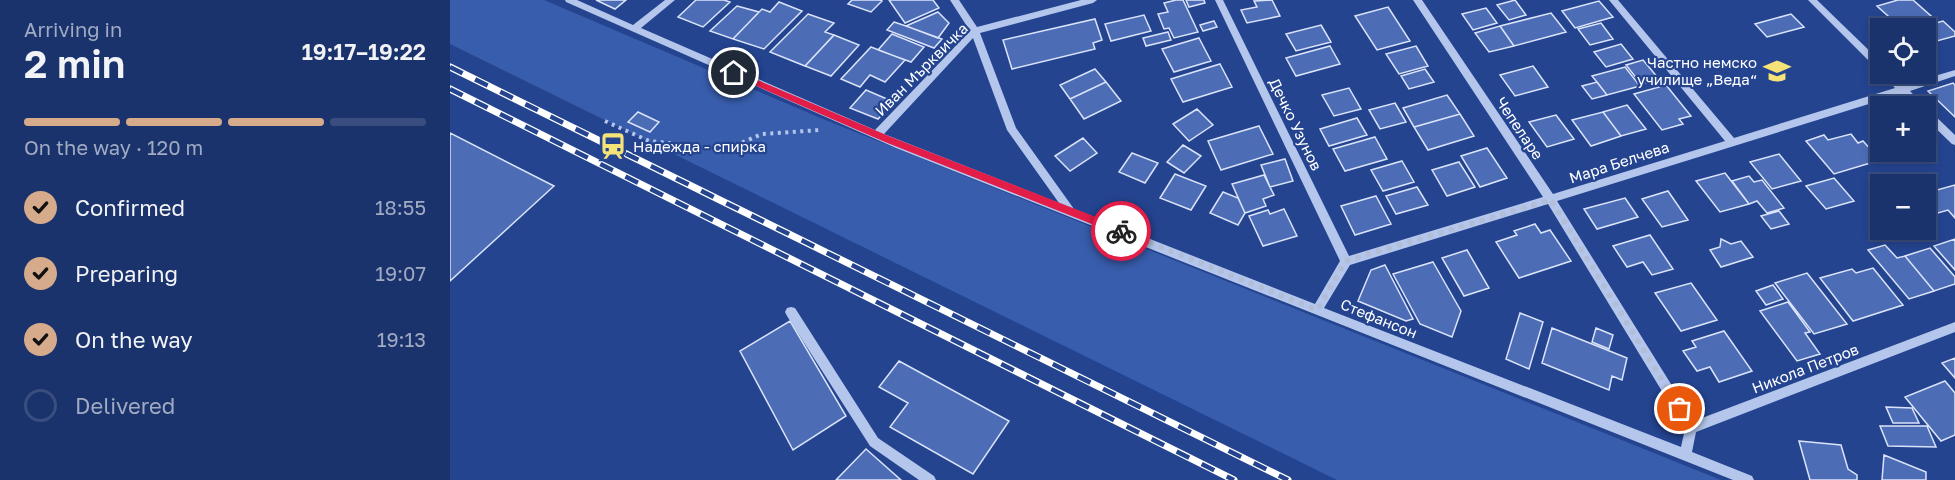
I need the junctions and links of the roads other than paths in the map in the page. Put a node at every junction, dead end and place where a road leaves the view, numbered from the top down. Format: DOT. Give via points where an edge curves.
graph roads {
  1 [pos="569,0"];
  2 [pos="671,0"];
  3 [pos="954,0"];
  4 [pos="1093,0"];
  5 [pos="1219,0"];
  6 [pos="1417,0"];
  7 [pos="1613,0"];
  8 [pos="1812,0"];
  9 [pos="634,29"];
  10 [pos="975,31"];
  11 [pos="1870,57"];
  12 [pos="1955,73"];
  13 [pos="1897,84"];
  14 [pos="1902,89"];
  15 [pos="1909,96"];
  16 [pos="1936,122"];
  17 [pos="876,135"];
  18 [pos="1731,141"];
  19 [pos="1955,141"];
  20 [pos="1551,200"];
  21 [pos="1069,210"];
  22 [pos="1346,261"];
  23 [pos="1317,310"];
  24 [pos="791,312"];
  25 [pos="1955,327"];
  26 [pos="1691,428"];
  27 [pos="1685,455"];
  28 [pos="930,480"];
  29 [pos="1748,480"];
  1 -- 9 [label="street, Стефансон"];
  2 -- 9 [label="street"];
  3 -- 10 [label="street"];
  4 -- 10 [label="street, Иван Мърквичка"];
  5 -- 22 [label="street, Дечко Узунов"];
  6 -- 20 [label="street, Чепеларе"];
  7 -- 18 [label="street"];
  8 -- 11 [label="street"];
  9 -- 17 [label="street, Стефансон"];
  10 -- 17 [label="street, Иван Мърквичка"];
  10 -- 21 [label="street" via="1012,130"];
  12 -- 14 [label="street, Мара Белчева"];
  13 -- 14 [label="street"];
  14 -- 15 [label="street"];
  14 -- 18 [label="street, Мара Белчева"];
  16 -- 19 [label="street"];
  17 -- 21 [label="street, Стефансон"];
  18 -- 20 [label="street, Мара Белчева"];
  20 -- 22 [label="street, Мара Белчева"];
  20 -- 26 [label="street, Чепеларе"];
  21 -- 23 [label="street, Стефансон"];
  22 -- 23 [label="street"];
  23 -- 27 [label="street, Стефансон"];
  24 -- 28 [label="street" via="874,442"];
  25 -- 26 [label="street, Никола Петров"];
  26 -- 27 [label="street"];
  27 -- 29 [label="street, Стефансон"];
}
